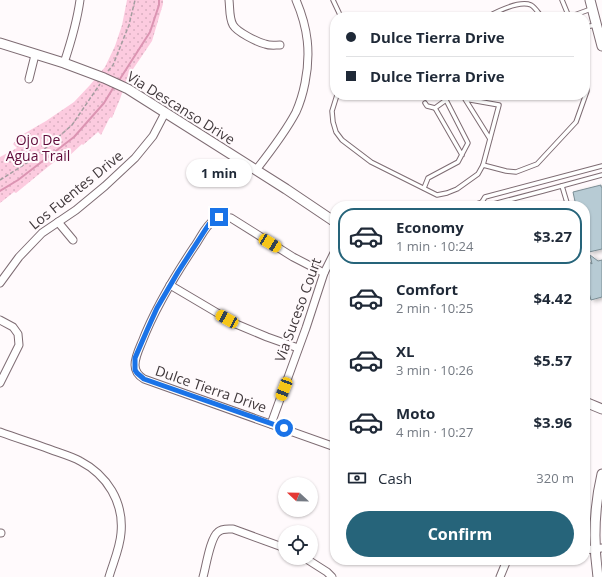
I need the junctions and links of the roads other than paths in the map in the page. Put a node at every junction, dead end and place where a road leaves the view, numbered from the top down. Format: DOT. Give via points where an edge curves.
graph roads {
  1 [pos="80,0"];
  2 [pos="229,0"];
  3 [pos="296,0"];
  4 [pos="333,0"];
  5 [pos="562,0"];
  6 [pos="591,4"];
  7 [pos="339,12"];
  8 [pos="495,12"];
  9 [pos="537,12"];
  10 [pos="567,12"];
  11 [pos="577,12"];
  12 [pos="596,25"];
  13 [pos="590,26"];
  14 [pos="0,44"];
  15 [pos="280,45"];
  16 [pos="602,46"];
  17 [pos="35,55"];
  18 [pos="64,63"];
  19 [pos="29,79"];
  20 [pos="335,100"];
  21 [pos="446,100"];
  22 [pos="466,100"];
  23 [pos="471,100"];
  24 [pos="584,100"];
  25 [pos="425,103"];
  26 [pos="435,108"];
  27 [pos="166,113"];
  28 [pos="490,139"];
  29 [pos="462,154"];
  30 [pos="483,165"];
  31 [pos="602,166"];
  32 [pos="256,170"];
  33 [pos="602,175"];
  34 [pos="540,182"];
  35 [pos="562,186"];
  36 [pos="424,188"];
  37 [pos="510,190"];
  38 [pos="543,191"];
  39 [pos="513,199"];
  40 [pos="483,201"];
  41 [pos="505,201"];
  42 [pos="566,201"];
  43 [pos="330,219"];
  44 [pos="58,222"];
  45 [pos="73,240"];
  46 [pos="330,261"];
  47 [pos="324,273"];
  48 [pos="0,283"];
  49 [pos="170,285"];
  50 [pos="0,320"];
  51 [pos="298,348"];
  52 [pos="0,383"];
  53 [pos="590,404"];
  54 [pos="602,409"];
  55 [pos="271,424"];
  56 [pos="0,432"];
  57 [pos="330,445"];
  58 [pos="602,474"];
  59 [pos="278,545"];
  60 [pos="598,549"];
  61 [pos="316,565"];
  62 [pos="505,565"];
  63 [pos="109,577"];
  64 [pos="203,577"];
  65 [pos="332,577"];
  66 [pos="500,577"];
  67 [pos="598,577"];
  1 -- 18 [label="street"];
  2 -- 15 [label="street" via="231,18 237,29 260,43"];
  3 -- 32 [label="street" via="308,43 308,70 293,118"];
  4 -- 7 [label="lane"];
  5 -- 10 [label="lane"];
  6 -- 11 [label="lane"];
  6 -- 12 [label="street"];
  8 -- 9 [label="lane" via="521,1 530,4"];
  12 -- 13 [label="lane"];
  12 -- 16 [label="street"];
  14 -- 17 [label="street, Via Descanso Drive"];
  17 -- 18 [label="street, Via Descanso Drive"];
  17 -- 19 [label="street"];
  18 -- 27 [label="street, Via Descanso Drive" via="128,89"];
  20 -- 36 [label="lane" via="332,111 333,122 342,140 371,162"];
  21 -- 26 [label="lane"];
  21 -- 29 [label="lane" via="468,143"];
  22 -- 28 [label="lane"];
  23 -- 28 [label="lane" via="499,105"];
  24 -- 30 [label="lane" via="576,122 536,164 516,172"];
  25 -- 26 [label="lane"];
  26 -- 29 [label="lane"];
  27 -- 32 [label="street, Via Descanso Drive"];
  27 -- 44 [label="street, Los Fuentes Drive" via="153,136 135,158 105,186"];
  28 -- 30 [label="lane"];
  29 -- 36 [label="lane" via="458,162 428,178"];
  30 -- 36 [label="lane" via="478,174 457,190 437,195"];
  31 -- 34 [label="lane"];
  32 -- 43 [label="street, Via Descanso Drive"];
  33 -- 35 [label="lane"];
  34 -- 37 [label="lane"];
  34 -- 38 [label="lane"];
  35 -- 38 [label="lane"];
  35 -- 42 [label="lane"];
  37 -- 39 [label="lane"];
  37 -- 40 [label="lane" via="485,197"];
  38 -- 39 [label="lane"];
  39 -- 41 [label="lane"];
  44 -- 45 [label="street"];
  44 -- 48 [label="street, Los Fuentes Drive" via="42,233 19,257"];
  46 -- 47 [label="street, Via Suceso Court"];
  47 -- 49 [label="street, Dulce Tierra Drive" via="293,257 231,218 219,217 209,224"];
  47 -- 51 [label="street, Via Suceso Court"];
  49 -- 51 [label="street" via="236,324"];
  49 -- 55 [label="street, Dulce Tierra Drive" via="135,358 137,373 144,379"];
  50 -- 52 [label="street" via="13,327 18,334 19,345"];
  51 -- 55 [label="street, Via Suceso Court"];
  53 -- 54 [label="street"];
  55 -- 57 [label="street, Dulce Tierra Drive"];
  56 -- 63 [label="street" via="79,460 107,482 118,503 122,526"];
  58 -- 60 [label="street" via="594,541"];
  59 -- 64 [label="street" via="233,529 218,531 211,543"];
  60 -- 67 [label="street"];
  61 -- 65 [label="street"];
  62 -- 66 [label="street"];
}
